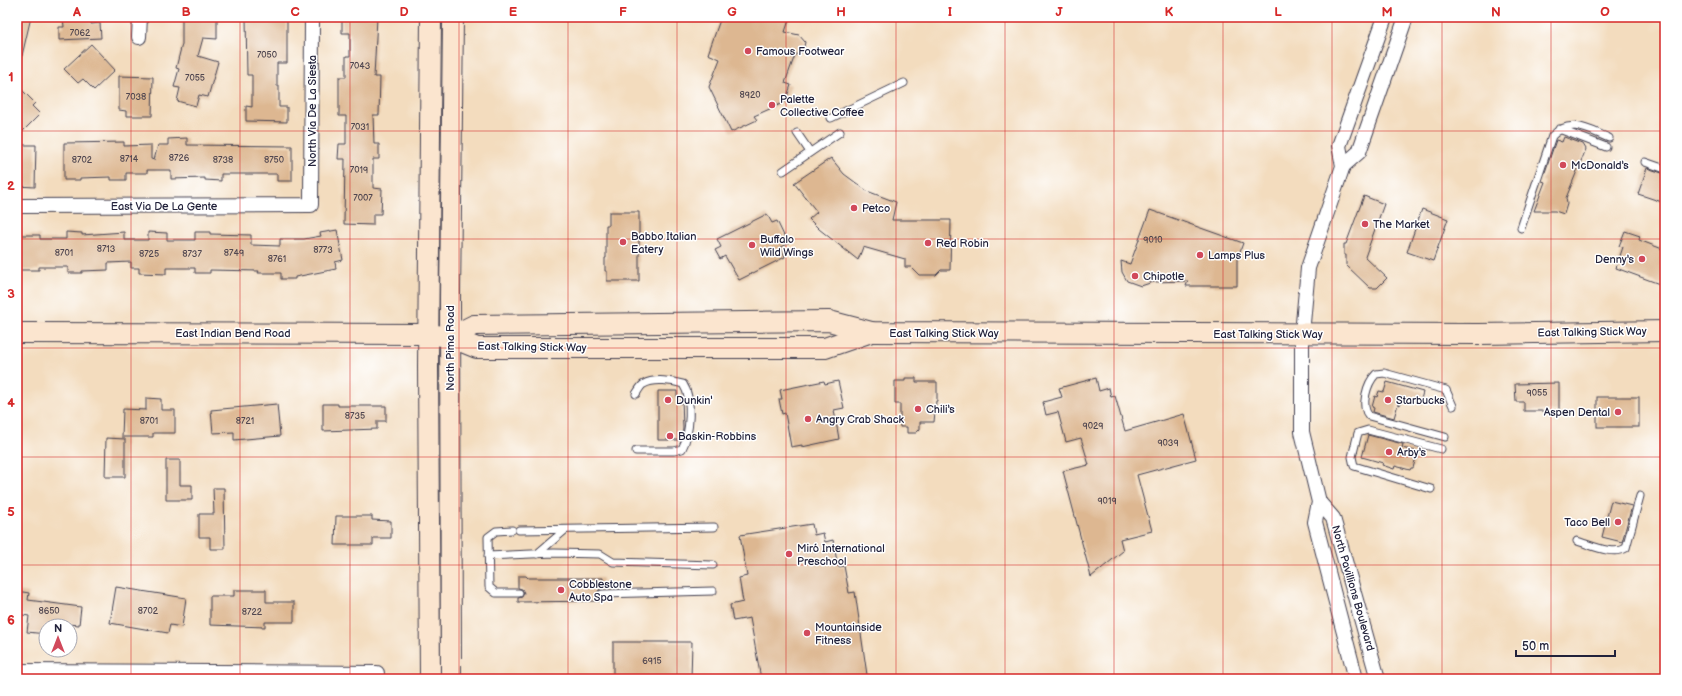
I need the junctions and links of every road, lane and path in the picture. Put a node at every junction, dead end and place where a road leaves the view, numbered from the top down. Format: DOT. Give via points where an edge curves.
graph roads {
  1 [pos="140,17"];
  2 [pos="312,17"];
  3 [pos="431,17"];
  4 [pos="440,17"];
  5 [pos="453,17"];
  6 [pos="1385,17"];
  7 [pos="1406,17"];
  8 [pos="140,37"];
  9 [pos="452,70"];
  10 [pos="904,84"];
  11 [pos="831,118"];
  12 [pos="1559,129"];
  13 [pos="840,132"];
  14 [pos="797,133"];
  15 [pos="1609,138"];
  16 [pos="1606,147"];
  17 [pos="810,152"];
  18 [pos="1645,162"];
  19 [pos="1343,166"];
  20 [pos="1665,169"];
  21 [pos="784,171"];
  22 [pos="311,205"];
  23 [pos="17,206"];
  24 [pos="1521,228"];
  25 [pos="808,322"];
  26 [pos="1665,331"];
  27 [pos="871,332"];
  28 [pos="17,333"];
  29 [pos="428,334"];
  30 [pos="1302,334"];
  31 [pos="450,337"];
  32 [pos="708,348"];
  33 [pos="636,394"];
  34 [pos="1453,406"];
  35 [pos="1444,437"];
  36 [pos="1441,449"];
  37 [pos="636,451"];
  38 [pos="1431,489"];
  39 [pos="1640,496"];
  40 [pos="1319,502"];
  41 [pos="714,527"];
  42 [pos="565,530"];
  43 [pos="1577,541"];
  44 [pos="536,554"];
  45 [pos="488,556"];
  46 [pos="713,565"];
  47 [pos="713,591"];
  48 [pos="519,593"];
  49 [pos="602,594"];
  50 [pos="17,671"];
  51 [pos="377,673"];
  52 [pos="430,679"];
  53 [pos="451,679"];
  54 [pos="1356,679"];
  55 [pos="1378,679"];
  1 -- 8 [label="street"];
  2 -- 22 [label="street, North Via De La Siesta"];
  3 -- 29 [label="main road, North Pima Road"];
  4 -- 9 [label="main road" via="441,63"];
  5 -- 9 [label="main road, North Pima Road"];
  6 -- 19 [label="street" via="1339,146"];
  7 -- 19 [label="street, North Pavillions Boulevard" via="1359,152"];
  9 -- 31 [label="main road, North Pima Road"];
  10 -- 11 [label="lane"];
  12 -- 15 [label="lane" via="1577,126"];
  12 -- 16 [label="lane"];
  12 -- 24 [label="lane" via="1552,136"];
  13 -- 17 [label="lane"];
  14 -- 17 [label="lane"];
  17 -- 21 [label="lane"];
  18 -- 20 [label="lane"];
  19 -- 30 [label="street, North Pavillions Boulevard" via="1308,268"];
  22 -- 23 [label="street, East Via De La Gente"];
  25 -- 27 [label="main road, East Talking Stick Way" via="829,321"];
  25 -- 31 [label="main road, East Talking Stick Way" via="474,325"];
  25 -- 32 [label="main road" via="772,333 720,334"];
  26 -- 30 [label="main road, East Talking Stick Way"];
  27 -- 30 [label="main road, East Talking Stick Way"];
  27 -- 32 [label="main road, East Talking Stick Way" via="826,348"];
  28 -- 29 [label="main road, East Indian Bend Road"];
  29 -- 31 [label="main road, East Indian Bend Road"];
  29 -- 52 [label="main road, North Pima Road"];
  30 -- 40 [label="street, North Pavillions Boulevard" via="1302,432"];
  31 -- 32 [label="main road, East Talking Stick Way" via="477,348"];
  31 -- 53 [label="main road, North Pima Road"];
  33 -- 37 [label="lane" via="644,384 675,382 683,384 688,398 687,440 682,449"];
  34 -- 35 [label="lane" via="1446,390 1384,373 1376,374 1369,384 1364,406 1365,413 1369,416"];
  36 -- 38 [label="lane" via="1368,430 1358,433 1352,457 1354,466"];
  39 -- 43 [label="lane" via="1626,548 1613,551"];
  40 -- 54 [label="street, North Pavillions Boulevard" via="1315,522"];
  40 -- 55 [label="street, North Pavillions Boulevard" via="1333,518"];
  41 -- 42 [label="lane"];
  42 -- 44 [label="lane"];
  42 -- 45 [label="lane" via="496,531 488,537"];
  44 -- 45 [label="lane"];
  44 -- 46 [label="lane" via="600,554 614,562"];
  45 -- 48 [label="lane" via="489,587 496,593"];
  47 -- 49 [label="lane"];
  50 -- 51 [label="street"];
}
